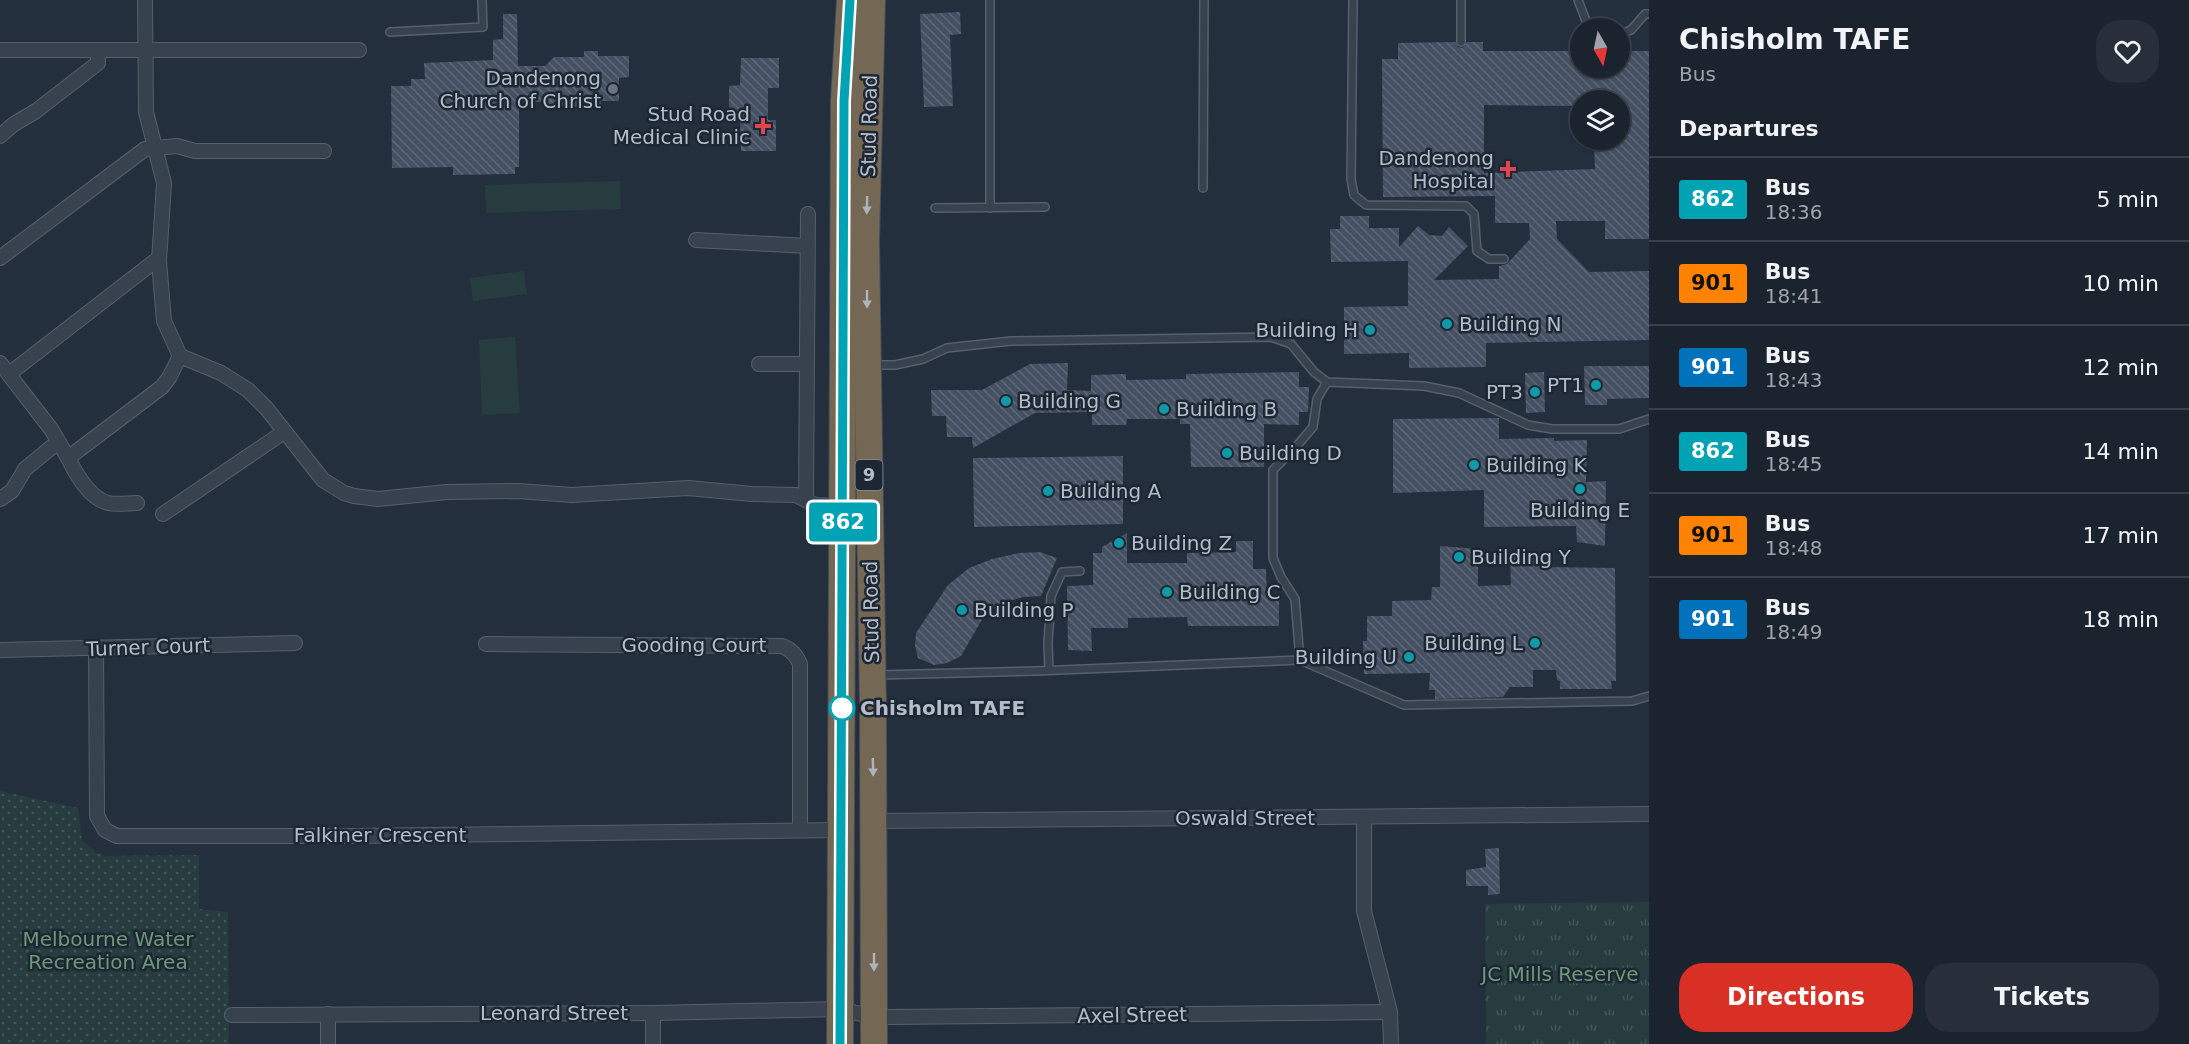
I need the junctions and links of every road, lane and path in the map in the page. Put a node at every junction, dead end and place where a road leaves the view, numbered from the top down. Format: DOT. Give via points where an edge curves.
graph roads {
  1 [pos="144,0"];
  2 [pos="482,0"];
  3 [pos="850,0"];
  4 [pos="872,0"];
  5 [pos="990,0"];
  6 [pos="1204,0"];
  7 [pos="1353,0"];
  8 [pos="1461,0"];
  9 [pos="1578,0"];
  10 [pos="1649,14"];
  11 [pos="1585,18"];
  12 [pos="1630,30"];
  13 [pos="390,32"];
  14 [pos="1461,42"];
  15 [pos="0,50"];
  16 [pos="359,50"];
  17 [pos="98,51"];
  18 [pos="146,51"];
  19 [pos="0,136"];
  20 [pos="154,147"];
  21 [pos="324,151"];
  22 [pos="1203,188"];
  23 [pos="1045,207"];
  24 [pos="935,208"];
  25 [pos="990,208"];
  26 [pos="808,214"];
  27 [pos="696,240"];
  28 [pos="807,246"];
  29 [pos="0,258"];
  30 [pos="159,258"];
  31 [pos="1504,259"];
  32 [pos="180,356"];
  33 [pos="759,364"];
  34 [pos="806,364"];
  35 [pos="4,368"];
  36 [pos="857,371"];
  37 [pos="1327,382"];
  38 [pos="1649,419"];
  39 [pos="284,432"];
  40 [pos="58,442"];
  41 [pos="68,458"];
  42 [pos="846,488"];
  43 [pos="806,498"];
  44 [pos="0,499"];
  45 [pos="137,503"];
  46 [pos="163,514"];
  47 [pos="1080,571"];
  48 [pos="296,643"];
  49 [pos="486,644"];
  50 [pos="96,648"];
  51 [pos="0,650"];
  52 [pos="1300,660"];
  53 [pos="1049,670"];
  54 [pos="872,675"];
  55 [pos="1649,696"];
  56 [pos="1649,814"];
  57 [pos="1364,817"];
  58 [pos="874,821"];
  59 [pos="800,830"];
  60 [pos="841,830"];
  61 [pos="839,1009"];
  62 [pos="1390,1012"];
  63 [pos="653,1013"];
  64 [pos="328,1014"];
  65 [pos="232,1015"];
  66 [pos="874,1017"];
  67 [pos="328,1044"];
  68 [pos="653,1044"];
  69 [pos="840,1044"];
  70 [pos="874,1044"];
  71 [pos="1390,1044"];
  1 -- 18 [label="street"];
  2 -- 13 [label="lane" via="483,27"];
  3 -- 42 [label="highway, Stud Road / 9" via="844,101"];
  4 -- 36 [label="highway, Stud Road / 9, one-way" via="866,241"];
  5 -- 25 [label="lane"];
  6 -- 22 [label="lane"];
  7 -- 31 [label="lane" via="1354,195 1366,205 1466,206 1474,214 1476,251 1489,259"];
  8 -- 14 [label="lane"];
  9 -- 11 [label="lane"];
  10 -- 12 [label="lane"];
  15 -- 17 [label="street"];
  16 -- 18 [label="street"];
  17 -- 18 [label="street"];
  17 -- 19 [label="street" via="98,63"];
  18 -- 20 [label="street" via="146,112"];
  20 -- 21 [label="street" via="177,146 195,151"];
  20 -- 29 [label="street" via="145,148"];
  20 -- 30 [label="street" via="164,183"];
  23 -- 25 [label="lane"];
  24 -- 25 [label="lane"];
  26 -- 28 [label="street"];
  27 -- 28 [label="street"];
  28 -- 34 [label="street"];
  30 -- 32 [label="street" via="164,321"];
  30 -- 35 [label="street"];
  32 -- 39 [label="street" via="234,380 258,399"];
  32 -- 41 [label="street" via="162,387"];
  33 -- 34 [label="street"];
  34 -- 43 [label="street"];
  35 -- 40 [label="street"];
  36 -- 37 [label="lane" via="914,361 947,348 1011,341 1271,337 1291,344"];
  36 -- 54 [label="highway, Stud Road / 9"];
  37 -- 38 [label="lane" via="1424,386 1459,393 1528,424 1552,429 1619,429"];
  37 -- 52 [label="lane" via="1317,399 1312,427 1273,470 1273,558 1295,599"];
  39 -- 43 [label="street" via="322,480 344,493 366,498 447,492 572,495 688,488"];
  39 -- 46 [label="street"];
  40 -- 41 [label="street"];
  40 -- 44 [label="street" via="25,468 12,491"];
  41 -- 45 [label="street" via="94,496 108,503"];
  42 -- 43 [label="street" via="815,505"];
  42 -- 60 [label="highway, Stud Road / 9"];
  47 -- 53 [label="lane" via="1062,572 1051,596"];
  48 -- 50 [label="street, Turner Court"];
  49 -- 59 [label="street, Gooding Court" via="788,648 800,664"];
  50 -- 51 [label="street, Turner Court"];
  50 -- 59 [label="street, Falkiner Crescent" via="97,816 105,830 117,836"];
  52 -- 53 [label="lane"];
  52 -- 55 [label="lane" via="1404,705 1632,700"];
  53 -- 54 [label="lane"];
  54 -- 58 [label="highway, Stud Road / 9, one-way"];
  56 -- 57 [label="street, Oswald Street"];
  57 -- 58 [label="street, Oswald Street"];
  57 -- 62 [label="street" via="1364,911"];
  58 -- 60 [label="highway, Oswald Street"];
  58 -- 66 [label="highway, Stud Road / 9, one-way"];
  59 -- 60 [label="street, Falkiner Crescent"];
  60 -- 61 [label="highway, Stud Road / 9"];
  61 -- 63 [label="street, Leonard Street"];
  61 -- 66 [label="street, Leonard Street"];
  61 -- 69 [label="highway, Stud Road / 9"];
  62 -- 66 [label="street, Axel Street"];
  62 -- 71 [label="street"];
  63 -- 64 [label="street, Leonard Street"];
  63 -- 68 [label="street"];
  64 -- 65 [label="street, Leonard Street"];
  64 -- 67 [label="street"];
  66 -- 70 [label="highway, Stud Road / 9"];
}
